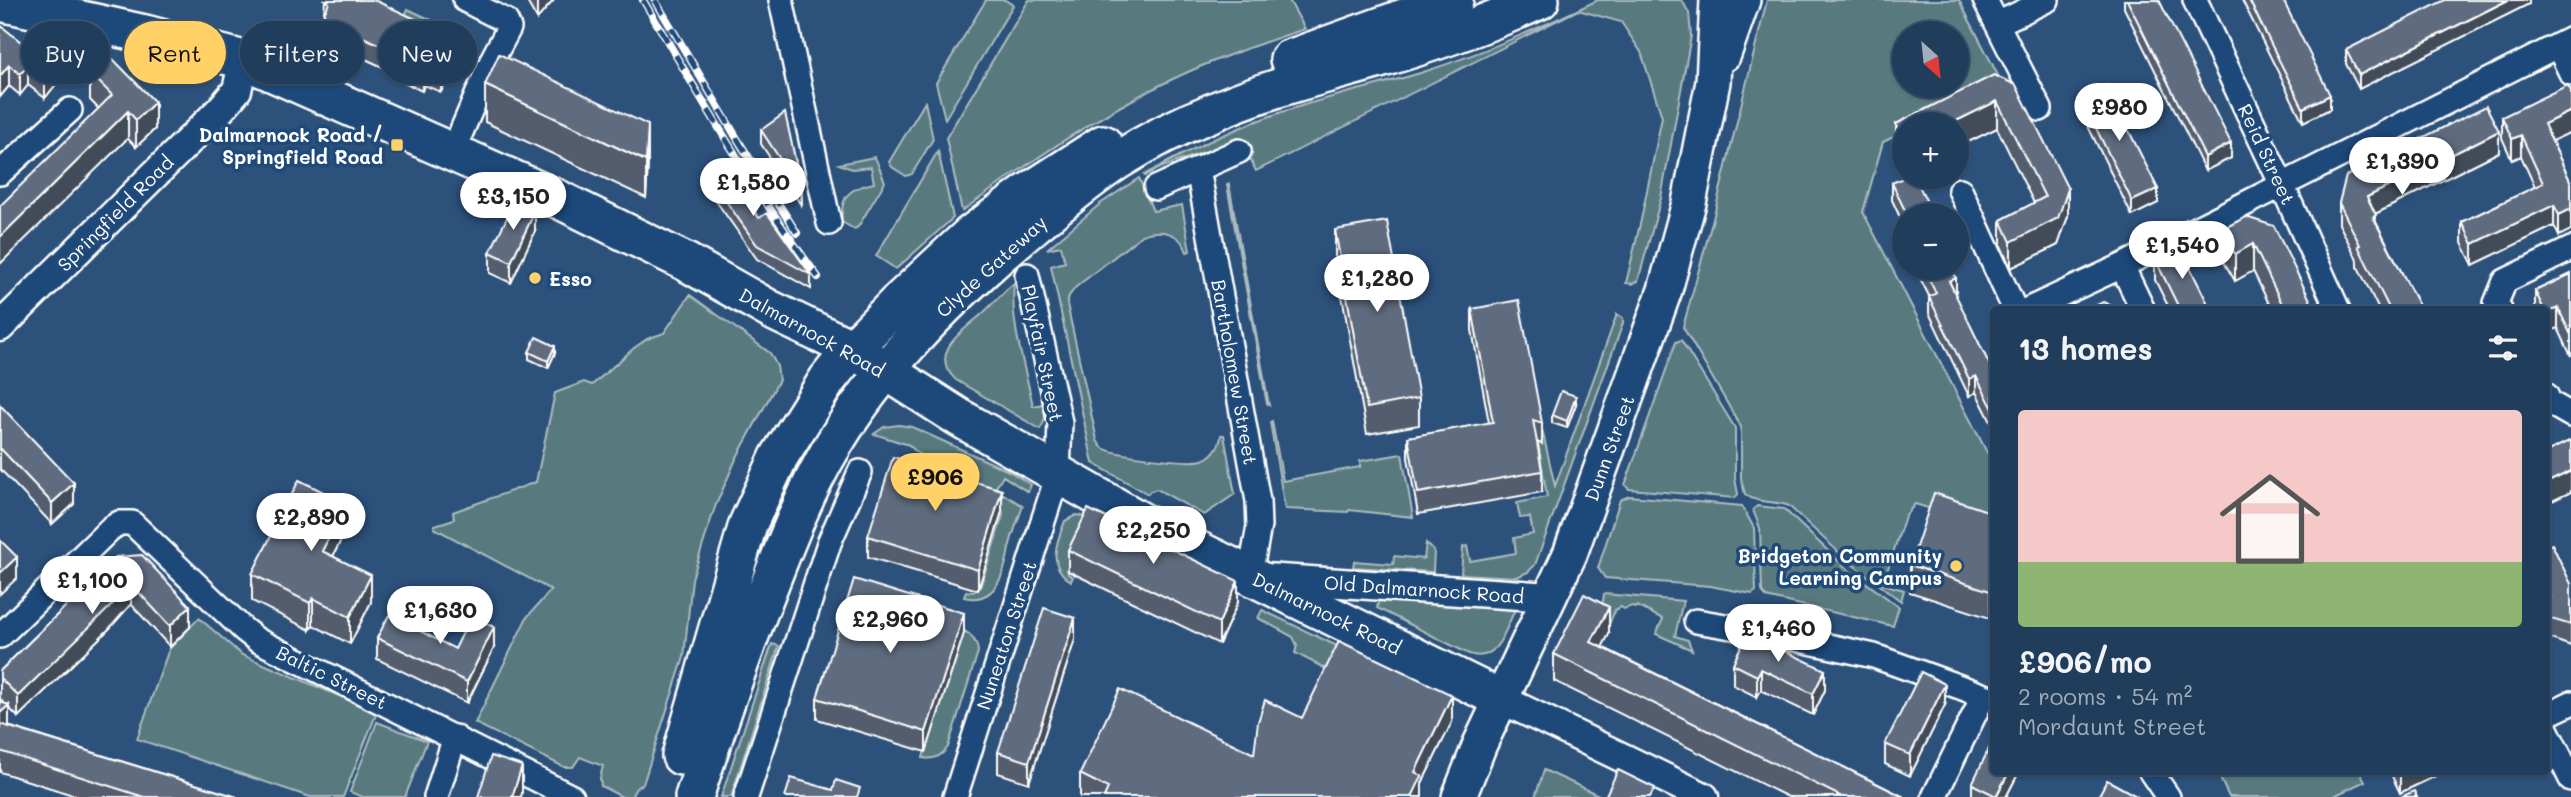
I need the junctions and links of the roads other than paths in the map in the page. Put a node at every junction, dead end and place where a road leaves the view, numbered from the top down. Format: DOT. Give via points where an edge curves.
graph roads {
  1 [pos="465,0"];
  2 [pos="781,0"];
  3 [pos="1454,0"];
  4 [pos="1700,0"];
  5 [pos="1985,0"];
  6 [pos="2047,0"];
  7 [pos="2194,0"];
  8 [pos="1535,1"];
  9 [pos="0,2"];
  10 [pos="1733,7"];
  11 [pos="1997,24"];
  12 [pos="2564,42"];
  13 [pos="240,59"];
  14 [pos="2571,73"];
  15 [pos="240,77"];
  16 [pos="299,84"];
  17 [pos="2040,108"];
  18 [pos="70,110"];
  19 [pos="453,151"];
  20 [pos="1238,152"];
  21 [pos="1198,169"];
  22 [pos="0,173"];
  23 [pos="2282,185"];
  24 [pos="1156,188"];
  25 [pos="1960,190"];
  26 [pos="829,223"];
  27 [pos="2571,249"];
  28 [pos="2122,266"];
  29 [pos="1027,275"];
  30 [pos="2013,306"];
  31 [pos="2036,306"];
  32 [pos="2141,306"];
  33 [pos="2336,306"];
  34 [pos="2498,306"];
  35 [pos="0,327"];
  36 [pos="852,349"];
  37 [pos="885,372"];
  38 [pos="2550,403"];
  39 [pos="2571,415"];
  40 [pos="860,472"];
  41 [pos="1058,474"];
  42 [pos="1252,576"];
  43 [pos="1551,597"];
  44 [pos="1696,621"];
  45 [pos="0,636"];
  46 [pos="1988,698"];
  47 [pos="1501,699"];
  48 [pos="2571,703"];
  49 [pos="2550,713"];
  50 [pos="455,737"];
  51 [pos="2550,737"];
  52 [pos="2153,775"];
  53 [pos="2571,779"];
  54 [pos="436,797"];
  55 [pos="572,797"];
  56 [pos="668,797"];
  57 [pos="694,797"];
  58 [pos="746,797"];
  59 [pos="955,797"];
  60 [pos="1459,797"];
  61 [pos="1704,797"];
  62 [pos="1934,797"];
  63 [pos="2168,797"];
  1 -- 19 [label="street" via="506,20 509,28"];
  2 -- 26 [label="street"];
  3 -- 36 [label="main road, Clyde Gateway" via="1187,99 1104,143 970,235"];
  4 -- 10 [label="main road"];
  5 -- 11 [label="street"];
  6 -- 11 [label="street"];
  7 -- 23 [label="street, Reid Street"];
  8 -- 37 [label="main road, Clyde Gateway" via="1409,49 1250,97 1165,134 1115,162 1017,239 940,311"];
  9 -- 13 [label="main road, Dalmarnock Road"];
  10 -- 43 [label="main road, Dunn Street" via="1665,290"];
  11 -- 17 [label="street"];
  12 -- 14 [label="street"];
  12 -- 23 [label="street"];
  15 -- 35 [label="street, Springfield Road" via="237,90 220,110"];
  16 -- 19 [label="main road, Dalmarnock Road"];
  18 -- 22 [label="street"];
  19 -- 36 [label="main road, Dalmarnock Road" via="646,242"];
  20 -- 21 [label="street"];
  21 -- 24 [label="street"];
  21 -- 42 [label="street, Bartholomew Street" via="1258,501"];
  23 -- 28 [label="street"];
  23 -- 33 [label="street, Reid Street"];
  25 -- 30 [label="street"];
  27 -- 34 [label="street" via="2505,281"];
  28 -- 31 [label="street"];
  28 -- 32 [label="street"];
  29 -- 41 [label="street, Playfair Street" via="1060,422"];
  36 -- 37 [label="main road, Dalmarnock Road"];
  36 -- 56 [label="main road, Clyde Gateway" via="796,428 758,499"];
  37 -- 41 [label="main road, Dalmarnock Road"];
  37 -- 57 [label="main road, Clyde Gateway" via="829,453 796,518 731,683"];
  38 -- 39 [label="street"];
  40 -- 58 [label="street" via="829,543"];
  41 -- 42 [label="main road, Dalmarnock Road" via="1151,527"];
  41 -- 59 [label="street, Nuneaton Street"];
  42 -- 43 [label="street, Old Dalmarnock Road"];
  42 -- 47 [label="main road, Dalmarnock Road"];
  43 -- 47 [label="main road, Dunn Street"];
  44 -- 46 [label="street" via="1874,656"];
  45 -- 50 [label="street, Baltic Street" via="110,529 132,523 257,640"];
  46 -- 62 [label="street"];
  47 -- 60 [label="main road, Dunn Street"];
  47 -- 61 [label="street, Dalmarnock Road"];
  48 -- 49 [label="street"];
  50 -- 54 [label="street"];
  50 -- 55 [label="street, Baltic Street"];
  51 -- 53 [label="street"];
  52 -- 63 [label="street"];
}
